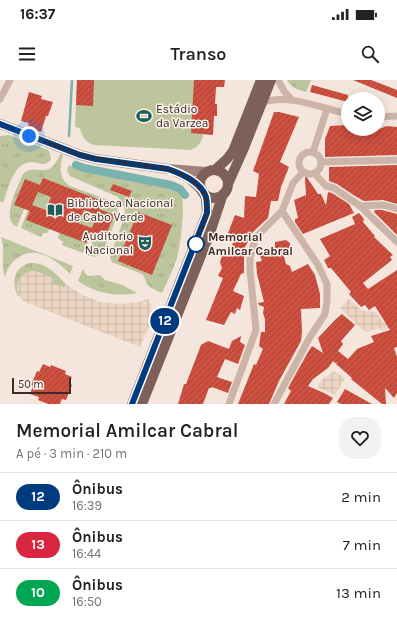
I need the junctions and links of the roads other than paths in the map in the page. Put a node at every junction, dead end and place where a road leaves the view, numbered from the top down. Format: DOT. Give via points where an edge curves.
graph roads {
  1 [pos="10,80"];
  2 [pos="261,80"];
  3 [pos="271,80"];
  4 [pos="278,80"];
  5 [pos="0,99"];
  6 [pos="292,100"];
  7 [pos="262,103"];
  8 [pos="328,109"];
  9 [pos="341,112"];
  10 [pos="397,116"];
  11 [pos="385,117"];
  12 [pos="0,118"];
  13 [pos="0,123"];
  14 [pos="313,152"];
  15 [pos="397,160"];
  16 [pos="321,162"];
  17 [pos="168,169"];
  18 [pos="211,171"];
  19 [pos="303,172"];
  20 [pos="314,173"];
  21 [pos="228,184"];
  22 [pos="203,192"];
  23 [pos="223,194"];
  24 [pos="360,206"];
  25 [pos="397,209"];
  26 [pos="282,211"];
  27 [pos="397,242"];
  28 [pos="132,404"];
  29 [pos="142,404"];
  30 [pos="229,404"];
  31 [pos="274,404"];
  1 -- 5 [label="street"];
  2 -- 18 [label="main road" via="233,151"];
  3 -- 7 [label="main road"];
  4 -- 6 [label="street"];
  6 -- 7 [label="street" via="273,99"];
  6 -- 8 [label="street"];
  7 -- 21 [label="main road"];
  8 -- 9 [label="street"];
  8 -- 14 [label="street"];
  10 -- 11 [label="street"];
  12 -- 13 [label="street"];
  13 -- 17 [label="street" via="80,155"];
  14 -- 16 [label="street" via="319,156"];
  14 -- 19 [label="street" via="306,152 299,159 299,166"];
  15 -- 16 [label="street"];
  16 -- 20 [label="street"];
  17 -- 18 [label="street"];
  17 -- 22 [label="street" via="189,178"];
  18 -- 21 [label="main road" via="223,173"];
  18 -- 22 [label="main road" via="201,178 200,186"];
  19 -- 20 [label="street"];
  19 -- 26 [label="street" via="293,183"];
  20 -- 24 [label="street" via="326,186 334,188"];
  21 -- 23 [label="main road"];
  22 -- 23 [label="main road" via="212,198"];
  22 -- 28 [label="main road" via="207,213"];
  23 -- 29 [label="main road"];
  24 -- 25 [label="street" via="383,205"];
  24 -- 27 [label="street"];
  26 -- 30 [label="street" via="257,236 253,246 250,270 256,330"];
  26 -- 31 [label="street" via="318,265 327,284 328,301 325,314 302,349"];
}
